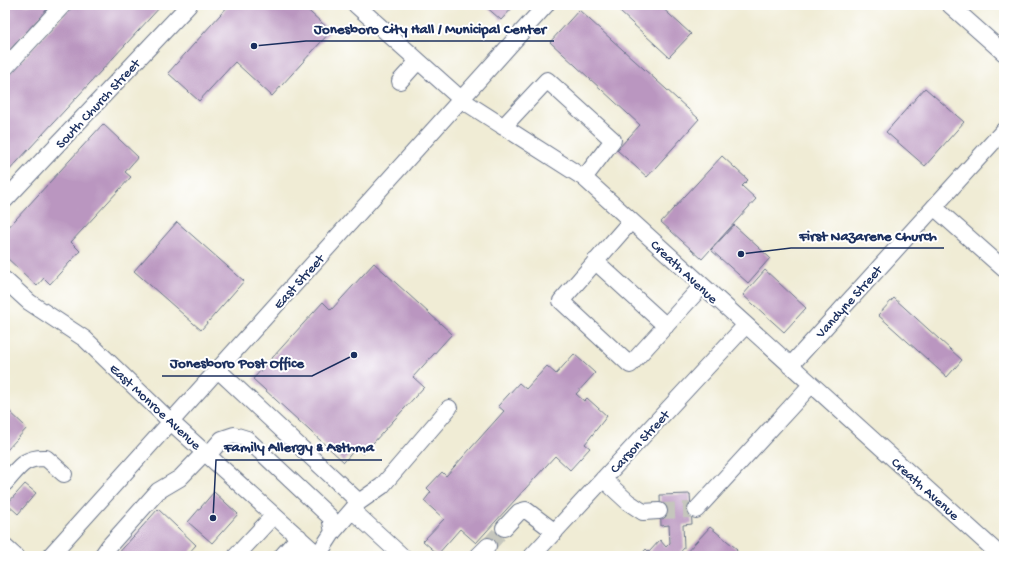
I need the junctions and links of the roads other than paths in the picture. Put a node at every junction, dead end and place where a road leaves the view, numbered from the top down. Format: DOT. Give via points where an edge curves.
graph roads {
  1 [pos="63,5"];
  2 [pos="188,5"];
  3 [pos="546,5"];
  4 [pos="950,5"];
  5 [pos="359,6"];
  6 [pos="1004,54"];
  7 [pos="418,61"];
  8 [pos="5,68"];
  9 [pos="400,81"];
  10 [pos="462,100"];
  11 [pos="503,126"];
  12 [pos="1004,130"];
  13 [pos="584,178"];
  14 [pos="5,200"];
  15 [pos="934,207"];
  16 [pos="631,221"];
  17 [pos="595,261"];
  18 [pos="1004,269"];
  19 [pos="5,280"];
  20 [pos="702,286"];
  21 [pos="666,326"];
  22 [pos="745,326"];
  23 [pos="790,366"];
  24 [pos="218,370"];
  25 [pos="811,385"];
  26 [pos="449,408"];
  27 [pos="171,422"];
  28 [pos="206,453"];
  29 [pos="64,474"];
  30 [pos="603,480"];
  31 [pos="5,483"];
  32 [pos="356,506"];
  33 [pos="659,510"];
  34 [pos="696,510"];
  35 [pos="274,515"];
  36 [pos="504,528"];
  37 [pos="333,532"];
  38 [pos="554,532"];
  39 [pos="299,537"];
  40 [pos="5,547"];
  41 [pos="318,555"];
  42 [pos="14,556"];
  43 [pos="50,556"];
  44 [pos="102,556"];
  45 [pos="236,556"];
  46 [pos="282,556"];
  47 [pos="402,556"];
  48 [pos="532,556"];
  49 [pos="1001,556"];
  1 -- 8 [label="street"];
  2 -- 14 [label="street, South Church Street"];
  3 -- 10 [label="street, East Street"];
  4 -- 6 [label="street"];
  5 -- 7 [label="street, Creath Avenue"];
  7 -- 9 [label="street"];
  7 -- 10 [label="street, Creath Avenue"];
  10 -- 11 [label="street, Creath Avenue"];
  10 -- 24 [label="street, East Street"];
  11 -- 13 [label="street, Creath Avenue"];
  11 -- 13 [label="street" via="547,80 613,140"];
  12 -- 15 [label="street, Vandyne Street"];
  13 -- 16 [label="street, Creath Avenue"];
  15 -- 18 [label="street"];
  15 -- 23 [label="street, Vandyne Street"];
  16 -- 17 [label="street"];
  16 -- 20 [label="street, Creath Avenue"];
  17 -- 21 [label="street"];
  17 -- 21 [label="street" via="561,301 630,365"];
  19 -- 27 [label="street, East Monroe Avenue" via="29,302 85,339"];
  20 -- 21 [label="street"];
  20 -- 22 [label="street, Creath Avenue"];
  22 -- 23 [label="street, Creath Avenue"];
  22 -- 30 [label="street, Carson Street"];
  23 -- 25 [label="street, Creath Avenue"];
  24 -- 27 [label="street, East Street"];
  24 -- 32 [label="street"];
  25 -- 34 [label="street"];
  25 -- 49 [label="street, Creath Avenue"];
  26 -- 32 [label="street" via="382,486"];
  27 -- 28 [label="street, East Monroe Avenue"];
  27 -- 43 [label="street, East Street"];
  28 -- 35 [label="street, East Monroe Avenue"];
  28 -- 37 [label="street" via="228,437 234,435 247,439 330,517"];
  28 -- 44 [label="street" via="180,478 158,491"];
  29 -- 31 [label="street" via="46,458 35,458 26,460"];
  30 -- 33 [label="street" via="643,512"];
  30 -- 38 [label="street, Carson Street"];
  32 -- 37 [label="street"];
  32 -- 47 [label="street"];
  35 -- 39 [label="street, East Monroe Avenue"];
  35 -- 45 [label="street"];
  36 -- 38 [label="street" via="519,512 526,510"];
  37 -- 41 [label="street"];
  38 -- 48 [label="street, Carson Street"];
  39 -- 41 [label="street, East Monroe Avenue"];
  39 -- 46 [label="street"];
  40 -- 42 [label="street"];
}
